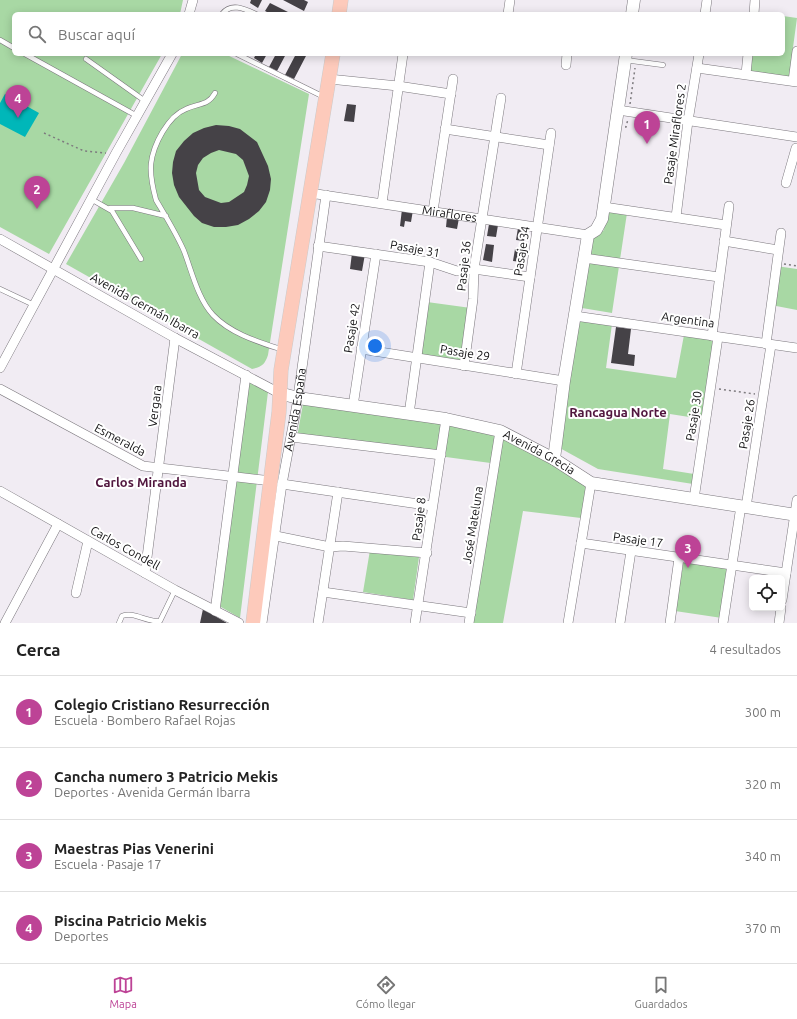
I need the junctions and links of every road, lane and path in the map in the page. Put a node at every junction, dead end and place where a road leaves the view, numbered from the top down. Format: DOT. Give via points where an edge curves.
graph roads {
  1 [pos="193,0"];
  2 [pos="341,0"];
  3 [pos="510,0"];
  4 [pos="634,0"];
  5 [pos="707,0"];
  6 [pos="756,0"];
  7 [pos="190,12"];
  8 [pos="224,12"];
  9 [pos="251,12"];
  10 [pos="339,12"];
  11 [pos="508,12"];
  12 [pos="632,12"];
  13 [pos="705,12"];
  14 [pos="754,12"];
  15 [pos="0,40"];
  16 [pos="12,47"];
  17 [pos="797,51"];
  18 [pos="29,56"];
  19 [pos="171,56"];
  20 [pos="241,56"];
  21 [pos="333,56"];
  22 [pos="403,56"];
  23 [pos="567,56"];
  24 [pos="624,56"];
  25 [pos="699,56"];
  26 [pos="748,56"];
  27 [pos="86,59"];
  28 [pos="566,65"];
  29 [pos="664,65"];
  30 [pos="697,68"];
  31 [pos="746,74"];
  32 [pos="329,79"];
  33 [pos="453,79"];
  34 [pos="795,81"];
  35 [pos="398,86"];
  36 [pos="215,93"];
  37 [pos="450,94"];
  38 [pos="326,97"];
  39 [pos="501,98"];
  40 [pos="146,101"];
  41 [pos="618,110"];
  42 [pos="137,116"];
  43 [pos="688,121"];
  44 [pos="446,129"];
  45 [pos="44,133"];
  46 [pos="551,133"];
  47 [pos="495,136"];
  48 [pos="793,137"];
  49 [pos="549,145"];
  50 [pos="797,148"];
  51 [pos="116,153"];
  52 [pos="786,183"];
  53 [pos="310,192"];
  54 [pos="326,195"];
  55 [pos="91,199"];
  56 [pos="382,203"];
  57 [pos="729,206"];
  58 [pos="604,207"];
  59 [pos="110,208"];
  60 [pos="433,211"];
  61 [pos="166,216"];
  62 [pos="676,217"];
  63 [pos="482,219"];
  64 [pos="726,225"];
  65 [pos="538,227"];
  66 [pos="781,233"];
  67 [pos="588,235"];
  68 [pos="0,239"];
  69 [pos="724,241"];
  70 [pos="318,246"];
  71 [pos="778,250"];
  72 [pos="376,254"];
  73 [pos="584,258"];
  74 [pos="141,259"];
  75 [pos="430,262"];
  76 [pos="777,263"];
  77 [pos="797,266"];
  78 [pos="54,269"];
  79 [pos="474,269"];
  80 [pos="530,277"];
  81 [pos="720,277"];
  82 [pos="0,289"];
  83 [pos="34,305"];
  84 [pos="575,316"];
  85 [pos="715,336"];
  86 [pos="175,338"];
  87 [pos="769,344"];
  88 [pos="797,348"];
  89 [pos="362,349"];
  90 [pos="284,351"];
  91 [pos="416,357"];
  92 [pos="464,366"];
  93 [pos="0,368"];
  94 [pos="516,374"];
  95 [pos="246,375"];
  96 [pos="564,381"];
  97 [pos="710,388"];
  98 [pos="0,389"];
  99 [pos="278,393"];
  100 [pos="764,395"];
  101 [pos="298,398"];
  102 [pos="352,406"];
  103 [pos="409,414"];
  104 [pos="446,419"];
  105 [pos="500,431"];
  106 [pos="291,438"];
  107 [pos="441,455"];
  108 [pos="554,459"];
  109 [pos="159,470"];
  110 [pos="233,477"];
  111 [pos="263,480"];
  112 [pos="591,483"];
  113 [pos="282,484"];
  114 [pos="0,491"];
  115 [pos="338,492"];
  116 [pos="694,499"];
  117 [pos="797,500"];
  118 [pos="432,506"];
  119 [pos="744,506"];
  120 [pos="796,514"];
  121 [pos="58,524"];
  122 [pos="276,536"];
  123 [pos="88,541"];
  124 [pos="581,544"];
  125 [pos="330,547"];
  126 [pos="630,551"];
  127 [pos="427,553"];
  128 [pos="680,558"];
  129 [pos="731,565"];
  130 [pos="145,573"];
  131 [pos="786,573"];
  132 [pos="785,580"];
  133 [pos="175,590"];
  134 [pos="323,592"];
  135 [pos="76,593"];
  136 [pos="418,604"];
  137 [pos="215,611"];
  138 [pos="781,611"];
  139 [pos="471,613"];
  140 [pos="5,623"];
  141 [pos="119,623"];
  142 [pos="239,623"];
  143 [pos="243,623"];
  144 [pos="252,623"];
  145 [pos="262,623"];
  146 [pos="318,623"];
  147 [pos="415,623"];
  148 [pos="469,623"];
  149 [pos="568,623"];
  150 [pos="620,623"];
  151 [pos="670,623"];
  152 [pos="723,623"];
  153 [pos="779,623"];
  1 -- 7 [label="street"];
  2 -- 10 [label="main road"];
  3 -- 11 [label="street"];
  4 -- 12 [label="street"];
  5 -- 13 [label="street"];
  6 -- 14 [label="street"];
  8 -- 9 [label="lane" via="237,6"];
  15 -- 16 [label="lane"];
  17 -- 34 [label="street"];
  18 -- 42 [label="lane"];
  19 -- 40 [label="street"];
  20 -- 38 [label="lane"];
  21 -- 32 [label="main road, Avenida España"];
  22 -- 35 [label="street"];
  23 -- 28 [label="street"];
  24 -- 29 [label="lane"];
  24 -- 41 [label="street"];
  25 -- 30 [label="street, Pasaje Miraflores 2"];
  26 -- 31 [label="street"];
  27 -- 40 [label="lane"];
  30 -- 31 [label="street"];
  30 -- 43 [label="street, Pasaje Miraflores 2"];
  31 -- 34 [label="street"];
  32 -- 35 [label="street"];
  32 -- 38 [label="main road, Avenida España"];
  33 -- 37 [label="street"];
  35 -- 37 [label="street"];
  35 -- 56 [label="street"];
  36 -- 61 [label="lane" via="207,103 186,108 176,115 164,130 152,155 154,191"];
  37 -- 44 [label="street"];
  38 -- 53 [label="main road, Avenida España"];
  39 -- 47 [label="street, Pasaje 36"];
  40 -- 42 [label="street"];
  41 -- 43 [label="street"];
  41 -- 58 [label="street"];
  42 -- 51 [label="street"];
  43 -- 48 [label="street"];
  43 -- 62 [label="street, Pasaje Miraflores 2"];
  44 -- 47 [label="street"];
  44 -- 60 [label="street"];
  45 -- 51 [label="path" via="84,151"];
  46 -- 49 [label="street, Pasaje 34"];
  47 -- 49 [label="street"];
  47 -- 63 [label="street, Pasaje 36"];
  48 -- 50 [label="street"];
  49 -- 65 [label="street, Pasaje 34"];
  50 -- 52 [label="street"];
  51 -- 55 [label="street"];
  53 -- 54 [label="street, Miraflores"];
  53 -- 90 [label="main road, Avenida España"];
  54 -- 56 [label="street, Miraflores"];
  54 -- 70 [label="street, Avenida España"];
  55 -- 59 [label="lane"];
  55 -- 78 [label="street"];
  56 -- 60 [label="street, Miraflores"];
  57 -- 64 [label="street, Pasaje 30"];
  58 -- 62 [label="street"];
  58 -- 67 [label="street" via="599,227"];
  59 -- 61 [label="lane" via="133,208"];
  59 -- 74 [label="lane"];
  60 -- 63 [label="street, Miraflores"];
  61 -- 90 [label="lane" via="212,314 230,329"];
  62 -- 64 [label="street"];
  63 -- 65 [label="street, Miraflores"];
  63 -- 79 [label="street, Pasaje 36"];
  64 -- 69 [label="street, Pasaje 30"];
  65 -- 67 [label="street, Miraflores"];
  65 -- 80 [label="street, Pasaje 34"];
  66 -- 71 [label="street, Pasaje 26"];
  67 -- 73 [label="street"];
  68 -- 78 [label="street, Avenida Germán Ibarra"];
  69 -- 71 [label="street"];
  69 -- 81 [label="street, Pasaje 30"];
  70 -- 72 [label="street, Pasaje 31"];
  70 -- 101 [label="street, Avenida España"];
  71 -- 76 [label="street, Pasaje 26"];
  72 -- 75 [label="street, Pasaje 31"];
  72 -- 89 [label="street, Pasaje 42"];
  73 -- 81 [label="street"];
  73 -- 84 [label="street"];
  75 -- 79 [label="street, Pasaje 31" via="458,271"];
  75 -- 91 [label="street"];
  76 -- 77 [label="path"];
  76 -- 87 [label="street, Pasaje 26"];
  78 -- 83 [label="street"];
  78 -- 86 [label="street, Avenida Germán Ibarra"];
  79 -- 80 [label="street, Pasaje 31"];
  79 -- 92 [label="street, Pasaje 36" via="473,299"];
  80 -- 94 [label="street, Pasaje 34"];
  81 -- 85 [label="street, Pasaje 30"];
  82 -- 83 [label="lane"];
  83 -- 93 [label="street"];
  84 -- 85 [label="street, Argentina"];
  84 -- 96 [label="street"];
  85 -- 87 [label="street, Argentina"];
  85 -- 97 [label="street, Pasaje 30"];
  86 -- 95 [label="street, Avenida Germán Ibarra"];
  86 -- 109 [label="street, Vergara"];
  87 -- 88 [label="street, Argentina"];
  87 -- 100 [label="street, Pasaje 26"];
  89 -- 91 [label="street, Pasaje 29"];
  89 -- 102 [label="street, Pasaje 42"];
  90 -- 99 [label="main road, Avenida España"];
  91 -- 92 [label="street, Pasaje 29"];
  91 -- 103 [label="street"];
  92 -- 94 [label="street, Pasaje 29"];
  94 -- 96 [label="street, Pasaje 29"];
  95 -- 99 [label="street, Avenida Germán Ibarra"];
  95 -- 110 [label="street"];
  96 -- 108 [label="street"];
  97 -- 100 [label="path"];
  97 -- 116 [label="street, Pasaje 30"];
  98 -- 109 [label="street, Esmeralda" via="137,464"];
  99 -- 101 [label="street, Avenida Grecia"];
  99 -- 111 [label="main road, Avenida España" via="273,409"];
  99 -- 144 [label="main road, Avenida España" via="278,412"];
  100 -- 119 [label="street, Pasaje 26"];
  101 -- 102 [label="street, Avenida Grecia"];
  101 -- 106 [label="street, Avenida España"];
  102 -- 103 [label="street, Avenida Grecia"];
  103 -- 104 [label="street, Avenida Grecia"];
  104 -- 105 [label="street, Avenida Grecia"];
  104 -- 107 [label="street, Pasaje 8"];
  105 -- 108 [label="street, Avenida Grecia"];
  105 -- 139 [label="street, José Mateluna"];
  106 -- 107 [label="street"];
  106 -- 113 [label="street, Avenida España"];
  107 -- 118 [label="street, Pasaje 8"];
  108 -- 112 [label="street, Avenida Grecia"];
  109 -- 110 [label="street, Esmeralda"];
  109 -- 130 [label="street, Vergara"];
  110 -- 111 [label="street, Esmeralda"];
  110 -- 137 [label="street"];
  111 -- 143 [label="main road, Avenida España"];
  112 -- 116 [label="street, Avenida Grecia"];
  112 -- 124 [label="street"];
  113 -- 115 [label="street"];
  113 -- 122 [label="street, Avenida España"];
  114 -- 121 [label="street, Carlos Condell"];
  115 -- 118 [label="street"];
  115 -- 125 [label="street"];
  116 -- 119 [label="street, Avenida Grecia"];
  117 -- 120 [label="street"];
  118 -- 127 [label="street, Pasaje 8"];
  119 -- 120 [label="street, Avenida Grecia"];
  119 -- 129 [label="street, Pasaje 26"];
  120 -- 131 [label="street"];
  121 -- 123 [label="street, Carlos Condell"];
  121 -- 140 [label="street"];
  122 -- 125 [label="street"];
  122 -- 145 [label="street, Avenida España"];
  123 -- 130 [label="street, Carlos Condell"];
  123 -- 135 [label="street"];
  124 -- 126 [label="street, Pasaje 17"];
  124 -- 149 [label="street"];
  125 -- 127 [label="street"];
  125 -- 134 [label="street"];
  126 -- 128 [label="street, Pasaje 17"];
  126 -- 150 [label="street"];
  127 -- 136 [label="street, Pasaje 8"];
  128 -- 129 [label="street, Pasaje 17"];
  128 -- 151 [label="street"];
  129 -- 131 [label="street, Pasaje 17"];
  129 -- 152 [label="street, Pasaje 26"];
  130 -- 133 [label="street, Carlos Condell"];
  131 -- 132 [label="street"];
  133 -- 137 [label="street, Carlos Condell"];
  133 -- 141 [label="lane" via="160,621 150,623 126,614"];
  134 -- 136 [label="street"];
  134 -- 146 [label="street"];
  136 -- 139 [label="street"];
  136 -- 147 [label="street, Pasaje 8"];
  137 -- 142 [label="street, Carlos Condell"];
  138 -- 153 [label="street"];
  139 -- 148 [label="street, José Mateluna"];
}
